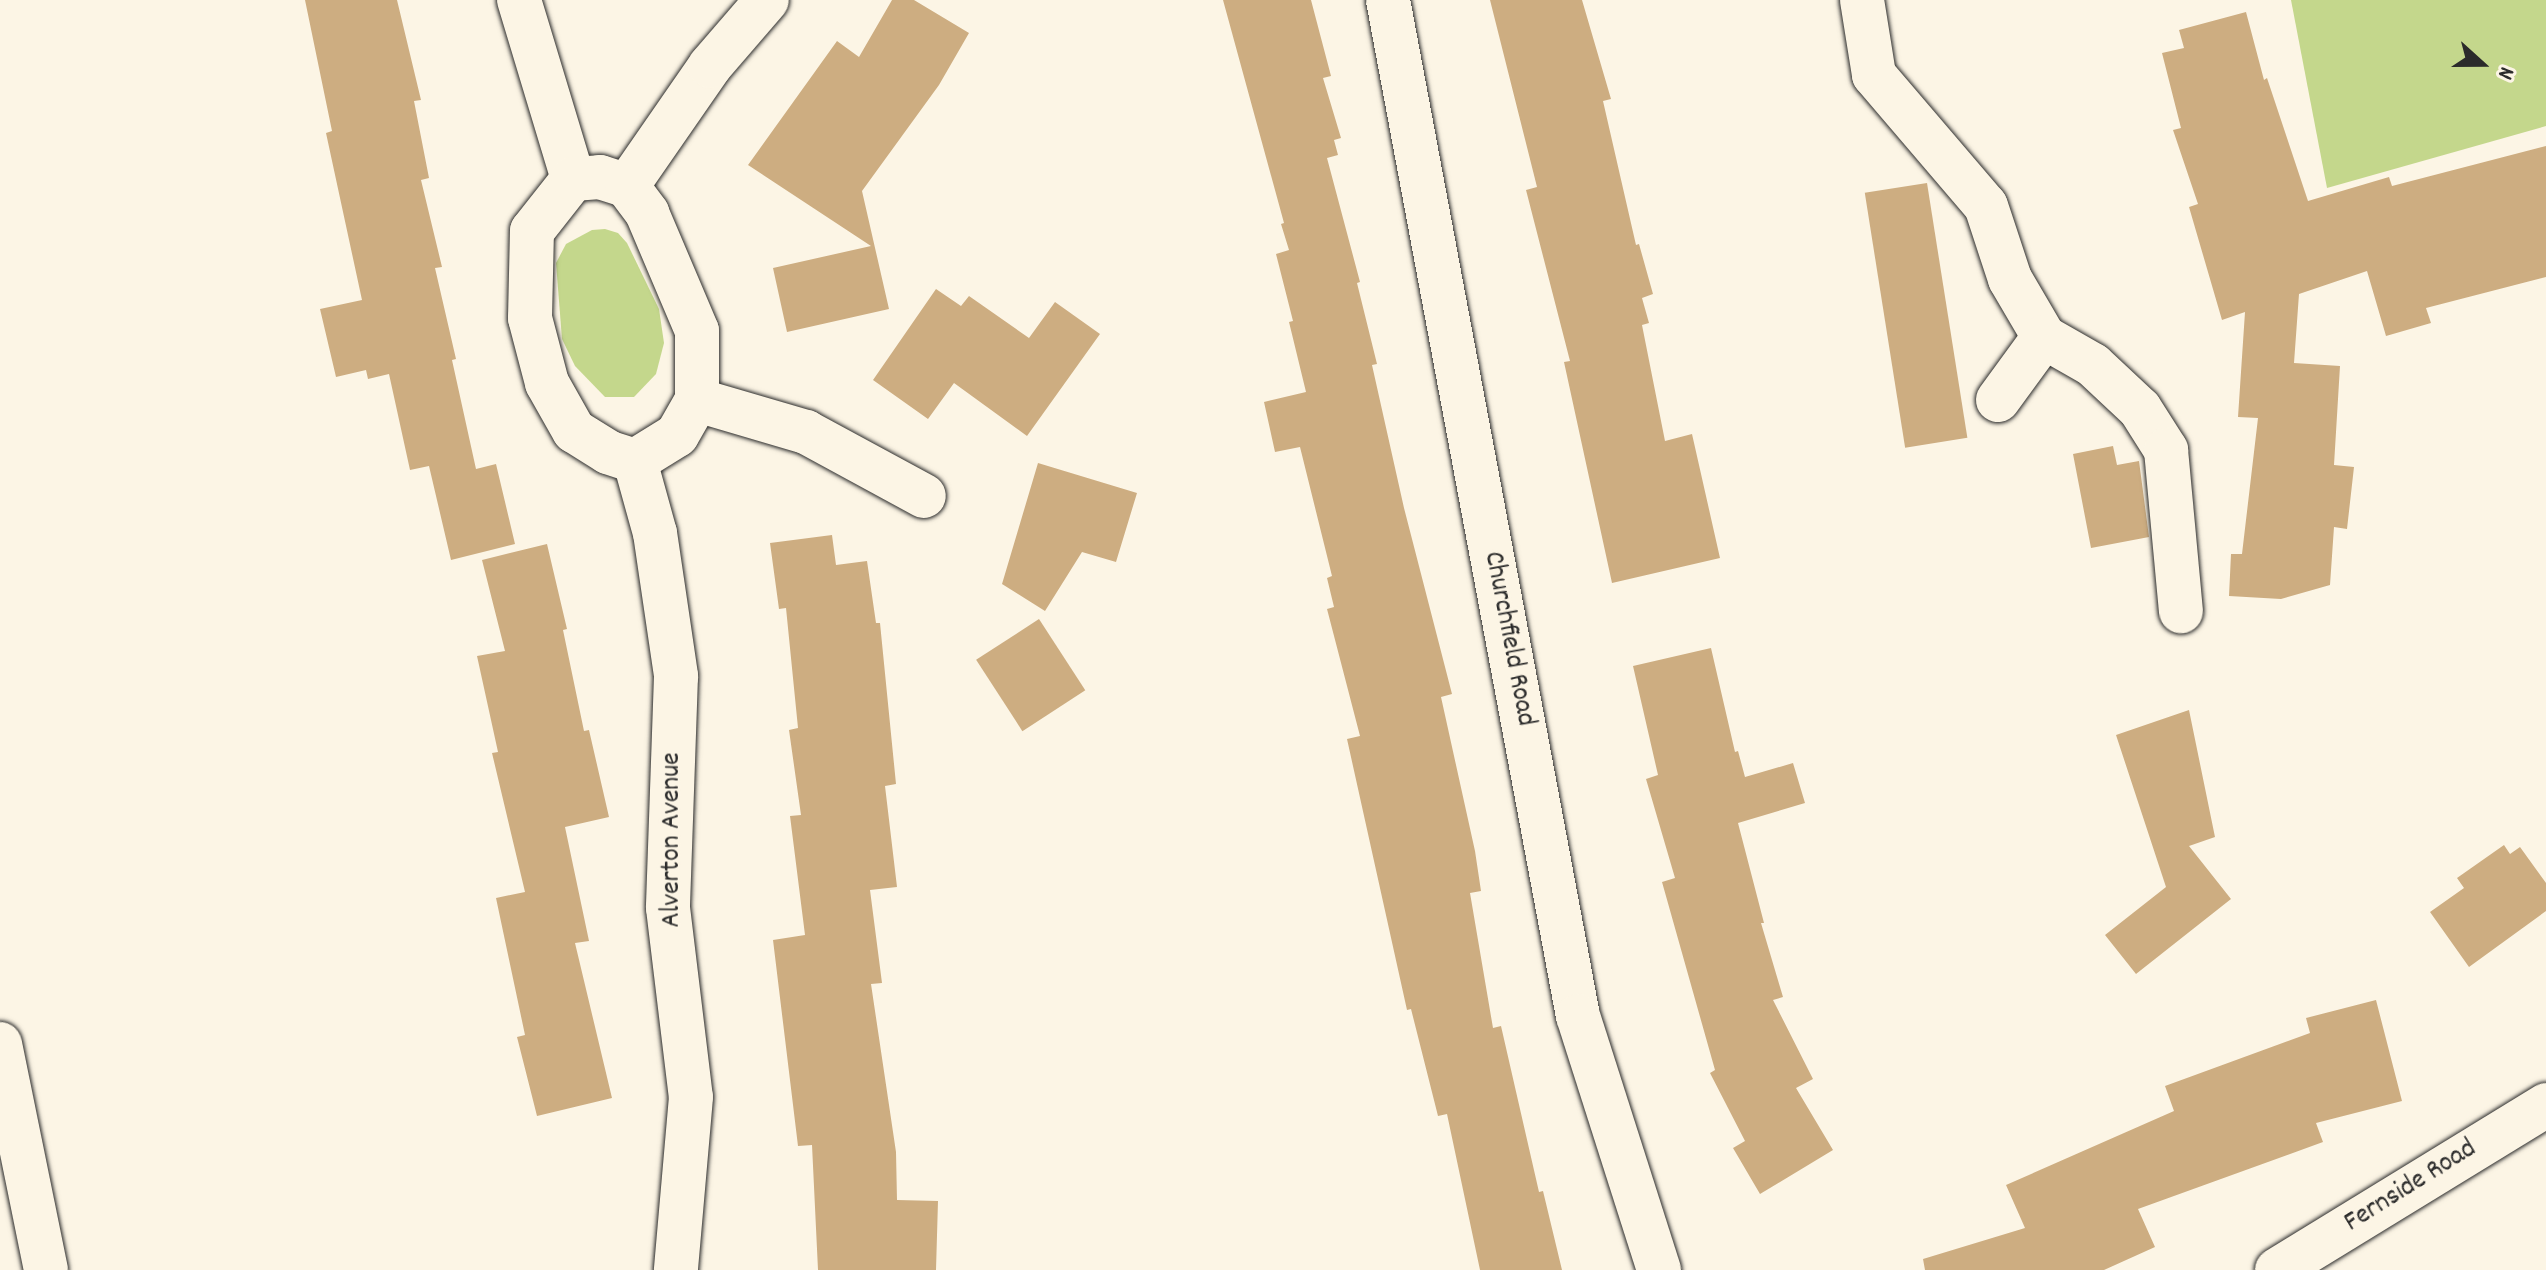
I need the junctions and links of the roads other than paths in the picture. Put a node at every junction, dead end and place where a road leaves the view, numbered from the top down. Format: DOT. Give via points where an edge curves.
graph roads {
  1 [pos="519,0"];
  2 [pos="767,0"];
  3 [pos="1388,0"];
  4 [pos="1862,0"];
  5 [pos="573,179"];
  6 [pos="627,186"];
  7 [pos="2044,337"];
  8 [pos="697,400"];
  9 [pos="1998,400"];
  10 [pos="635,461"];
  11 [pos="924,496"];
  12 [pos="2181,611"];
  13 [pos="0,1044"];
  14 [pos="2546,1105"];
  15 [pos="46,1270"];
  16 [pos="676,1270"];
  17 [pos="1659,1270"];
  18 [pos="2277,1270"];
  1 -- 5 [label="main road"];
  2 -- 6 [label="main road" via="710,66"];
  3 -- 17 [label="main road, Churchfield Road" via="1578,1016"];
  4 -- 7 [label="main road" via="1874,75 1986,206 2010,279"];
  5 -- 6 [label="main road" via="600,177"];
  5 -- 10 [label="main road" via="532,231 530,318 547,383 574,431"];
  6 -- 8 [label="main road" via="647,213 697,331"];
  7 -- 9 [label="main road"];
  7 -- 12 [label="main road" via="2093,365 2140,409 2166,450"];
  8 -- 10 [label="main road" via="677,435"];
  8 -- 11 [label="main road" via="806,432"];
  10 -- 16 [label="main road, Alverton Avenue" via="655,533 676,676 668,908 691,1097"];
  13 -- 15 [label="main road"];
  14 -- 18 [label="main road, Fernside Road"];
}
